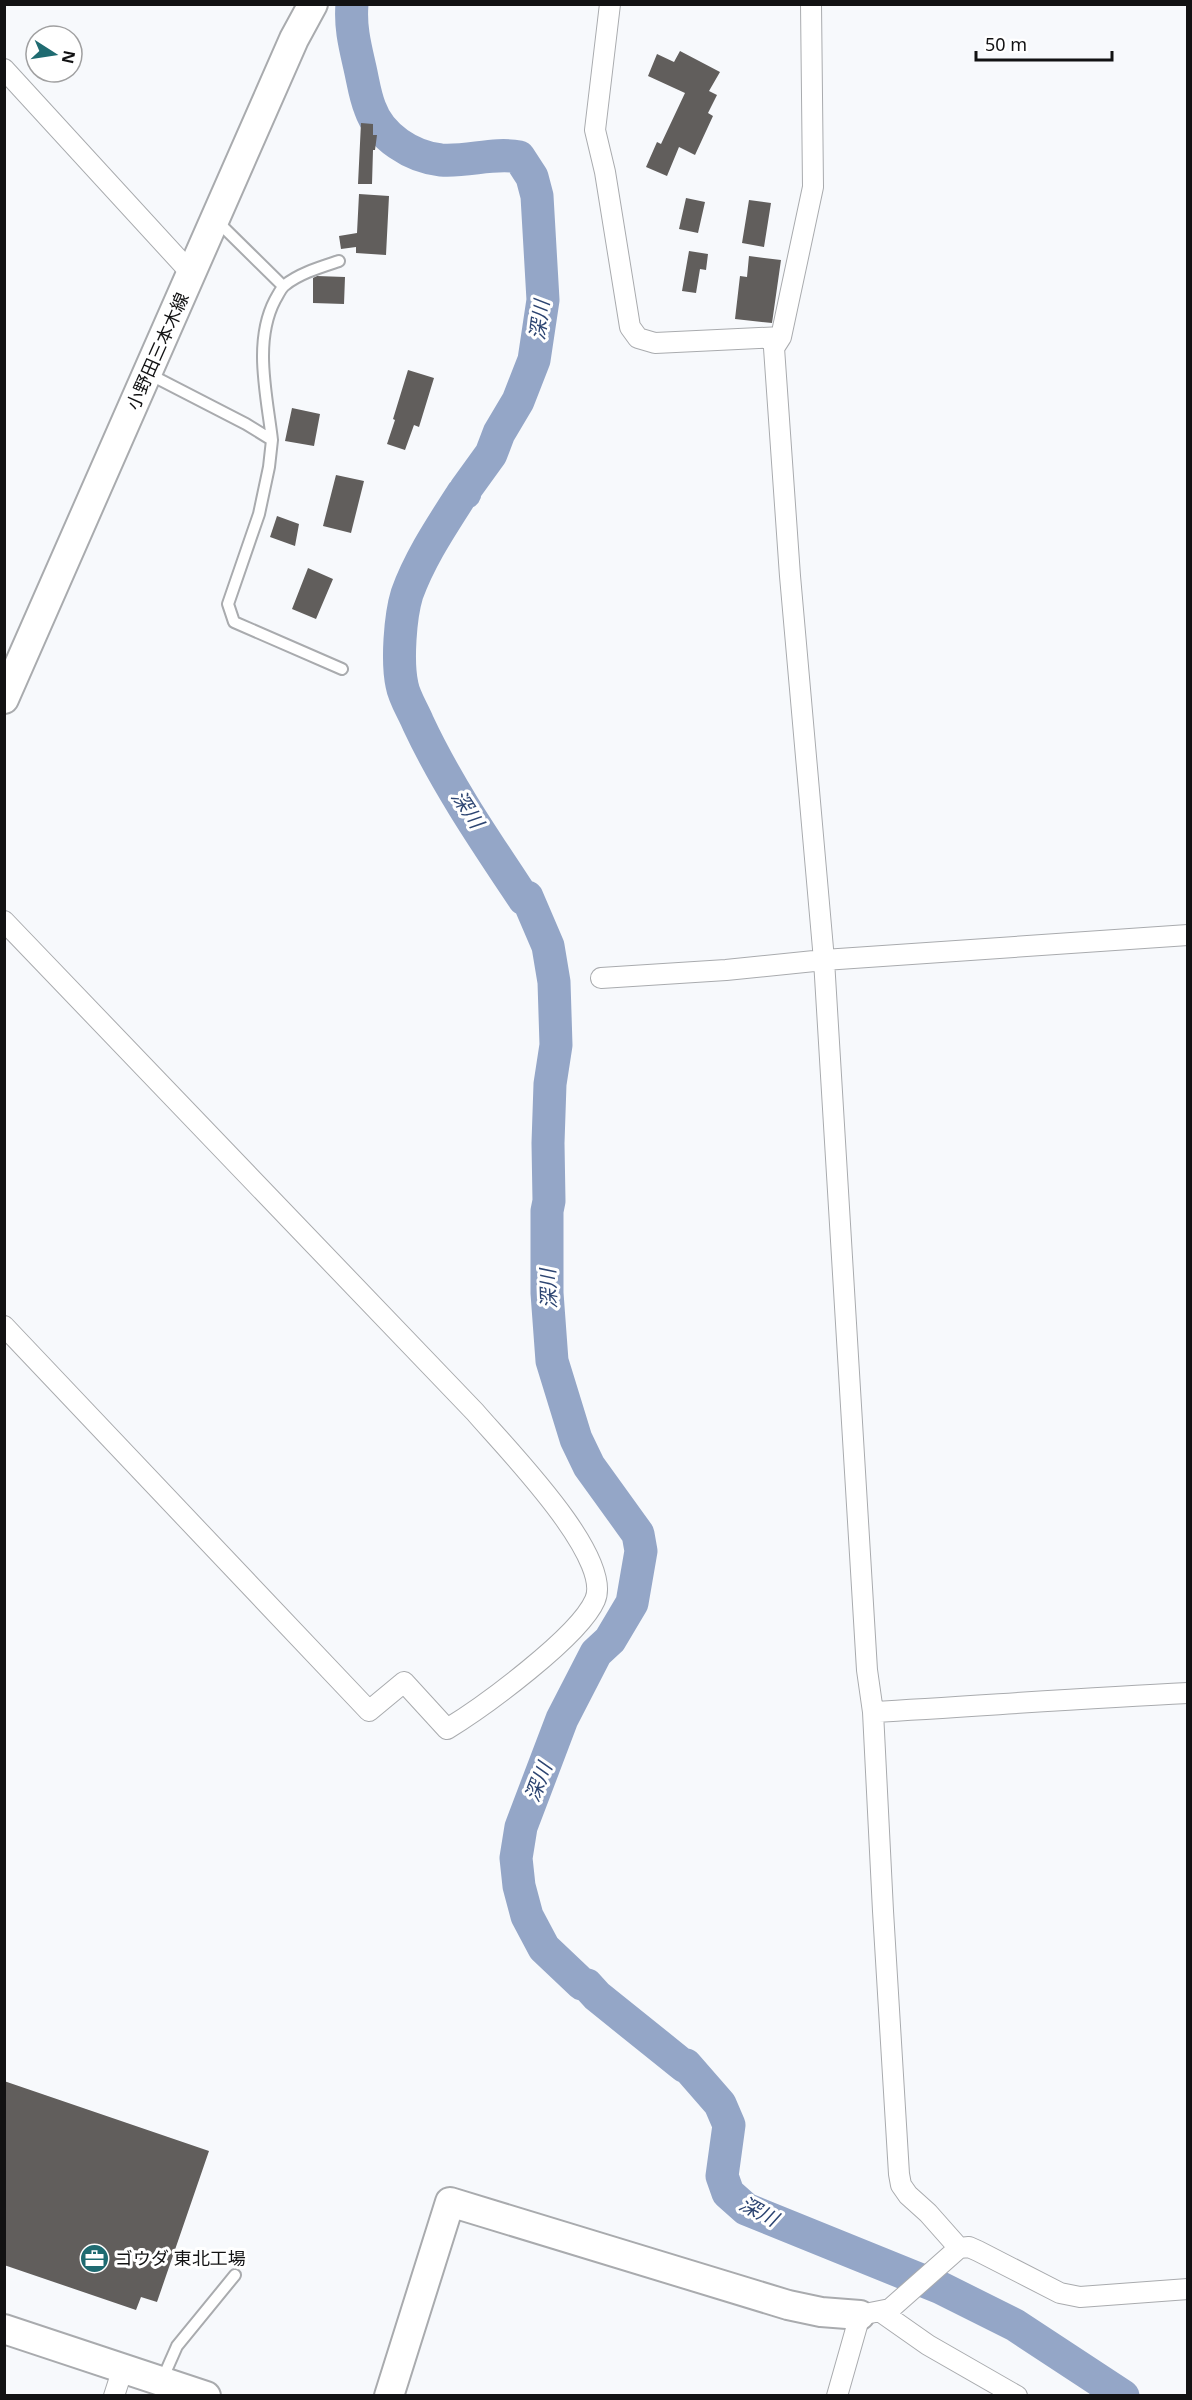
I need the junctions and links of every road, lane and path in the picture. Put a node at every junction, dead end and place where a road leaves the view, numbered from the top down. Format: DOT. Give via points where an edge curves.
graph roads {
  1 [pos="313,4"];
  2 [pos="610,4"];
  3 [pos="811,4"];
  4 [pos="4,69"];
  5 [pos="215,219"];
  6 [pos="339,261"];
  7 [pos="191,273"];
  8 [pos="283,286"];
  9 [pos="781,337"];
  10 [pos="147,373"];
  11 [pos="272,440"];
  12 [pos="342,669"];
  13 [pos="4,699"];
  14 [pos="4,921"];
  15 [pos="1188,935"];
  16 [pos="824,960"];
  17 [pos="601,978"];
  18 [pos="4,1326"];
  19 [pos="1188,1693"];
  20 [pos="873,1712"];
  21 [pos="959,2248"];
  22 [pos="235,2275"];
  23 [pos="1188,2289"];
  24 [pos="877,2312"];
  25 [pos="4,2329"];
  26 [pos="123,2368"];
  27 [pos="162,2381"];
  28 [pos="114,2396"];
  29 [pos="206,2396"];
  30 [pos="389,2396"];
  31 [pos="837,2396"];
  32 [pos="1017,2396"];
  1 -- 5 [label="street, 小野田三本木線"];
  2 -- 9 [label="street" via="595,130 630,327 638,338 655,343"];
  3 -- 9 [label="street" via="813,187"];
  4 -- 7 [label="street"];
  5 -- 7 [label="street, 小野田三本木線"];
  5 -- 8 [label="lane"];
  6 -- 8 [label="lane"];
  7 -- 10 [label="street, 小野田三本木線"];
  8 -- 11 [label="lane" via="264,328 263,357"];
  9 -- 16 [label="street" via="774,348"];
  10 -- 11 [label="lane"];
  10 -- 13 [label="street, 小野田三本木線"];
  11 -- 12 [label="lane" via="259,514 228,604 234,622"];
  14 -- 18 [label="street" via="475,1412 580,1539 597,1579 596,1599 565,1638 480,1708 447,1729 404,1682 369,1711"];
  15 -- 16 [label="street"];
  16 -- 17 [label="street"];
  16 -- 20 [label="street" via="867,1670"];
  19 -- 20 [label="street"];
  20 -- 21 [label="street" via="899,2174 908,2195"];
  21 -- 23 [label="street" via="969,2247 1070,2296"];
  21 -- 24 [label="street"];
  22 -- 27 [label="lane" via="177,2346"];
  24 -- 30 [label="street" via="821,2312 788,2305 450,2202"];
  24 -- 31 [label="street"];
  24 -- 32 [label="street"];
  25 -- 26 [label="street"];
  26 -- 27 [label="street"];
  26 -- 28 [label="street"];
  27 -- 29 [label="street"];
}
